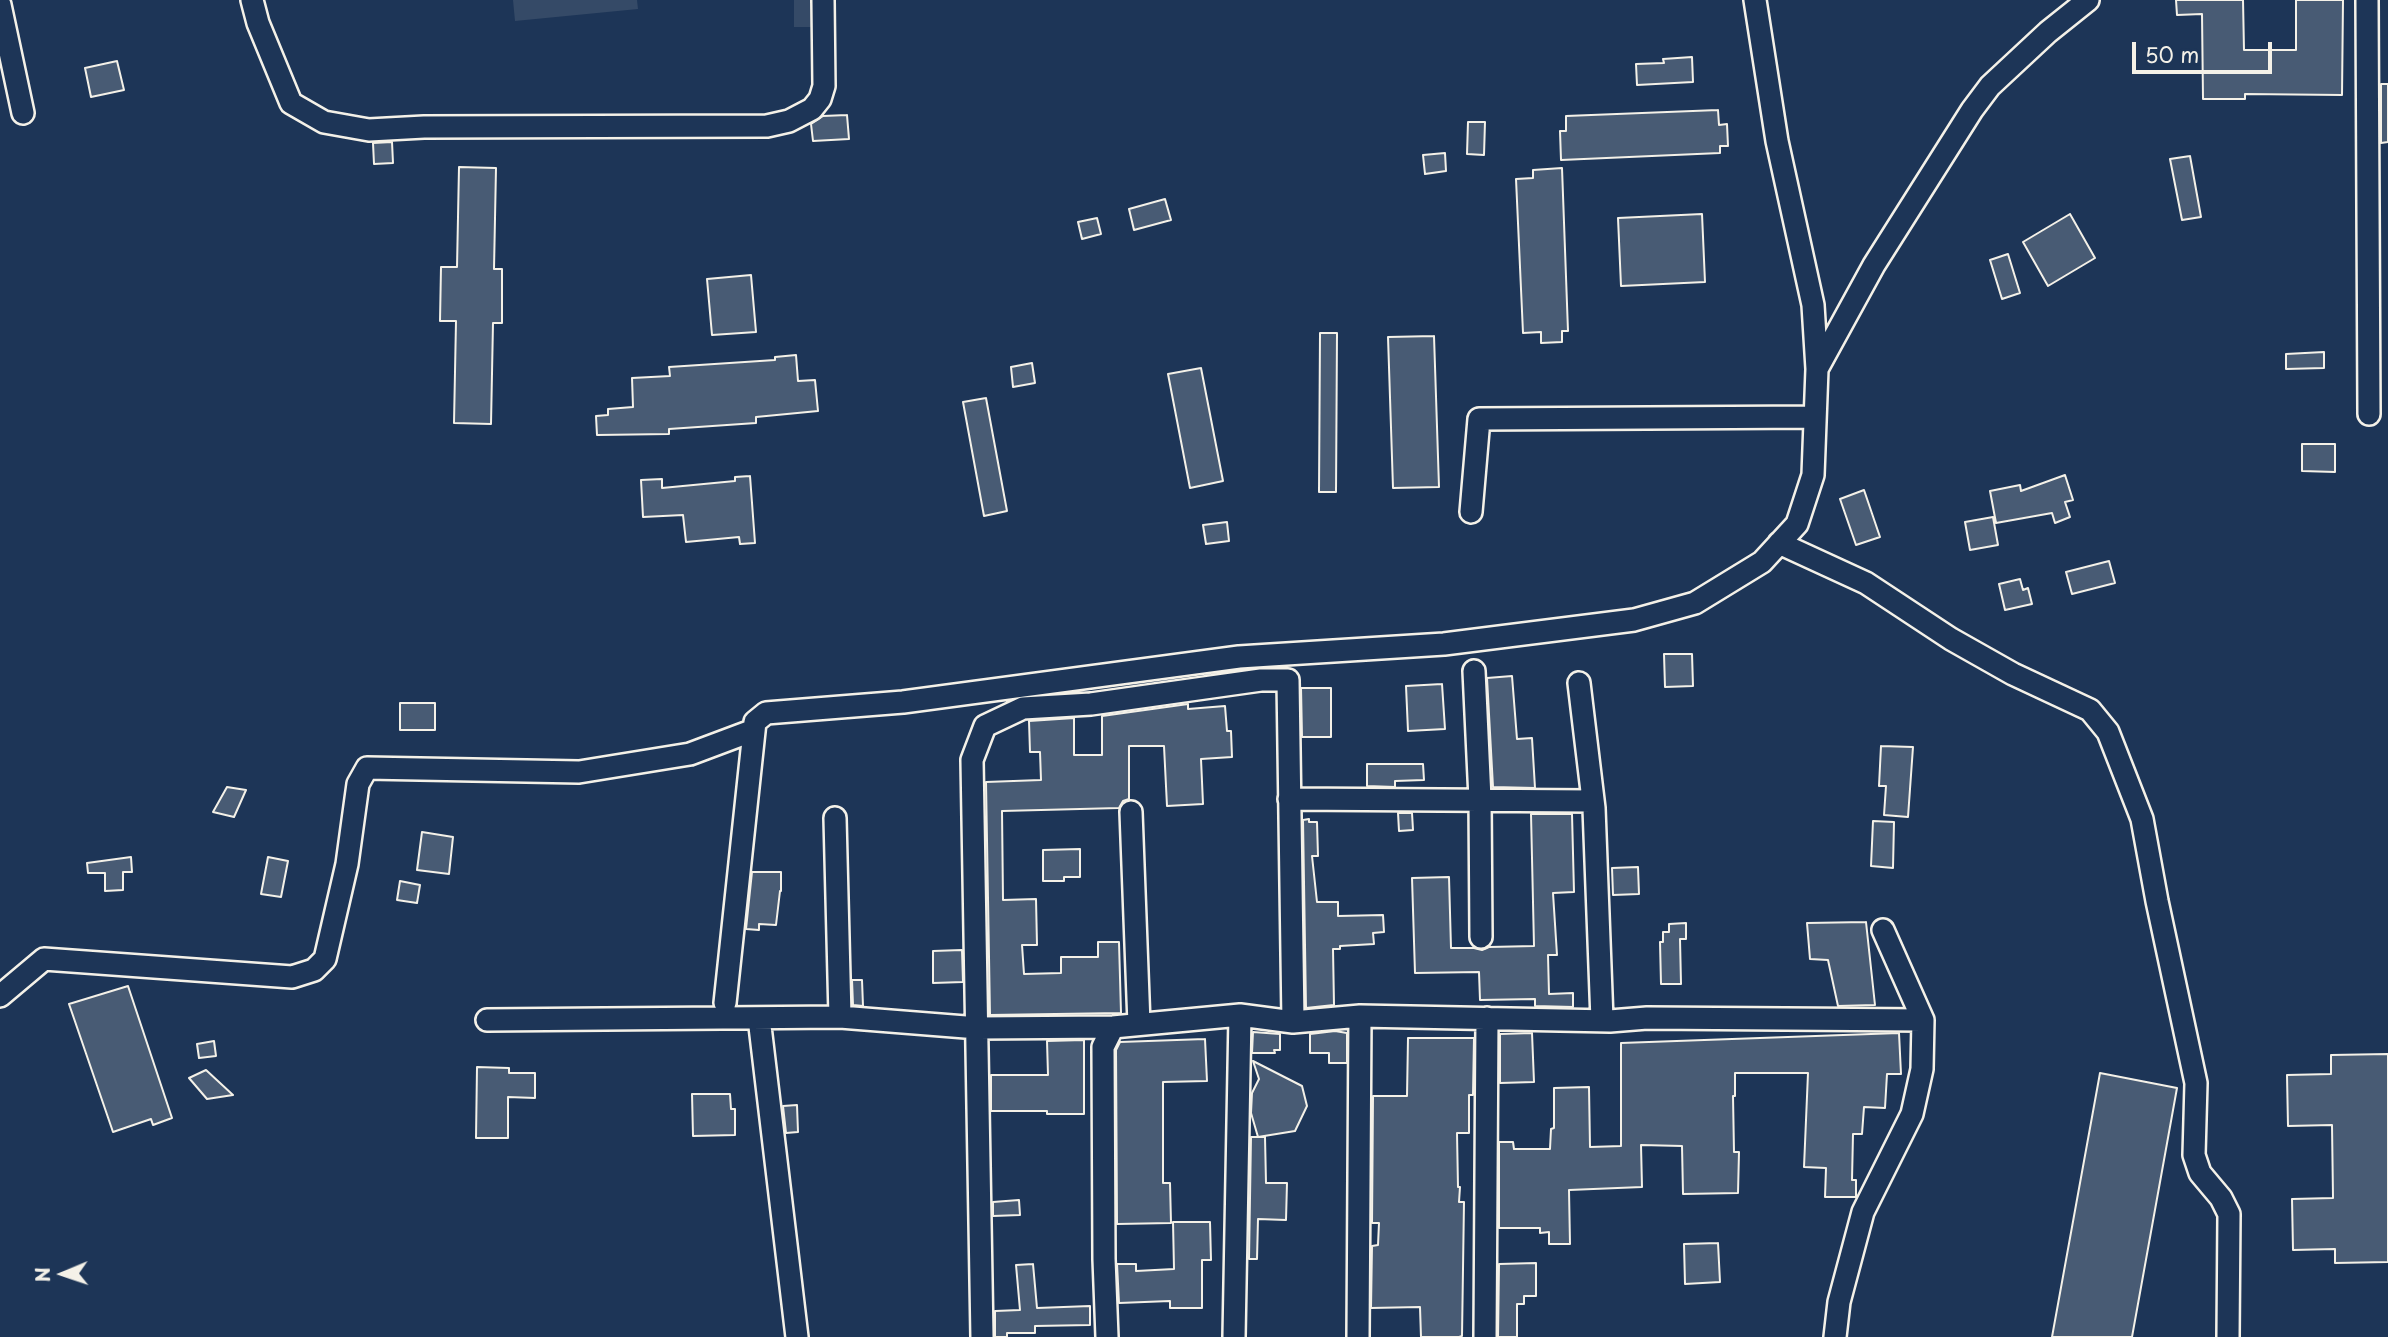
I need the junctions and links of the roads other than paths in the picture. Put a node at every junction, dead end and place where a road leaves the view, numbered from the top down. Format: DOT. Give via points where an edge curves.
graph roads {
  1 [pos="252,0"];
  2 [pos="823,0"];
  3 [pos="1755,0"];
  4 [pos="2088,0"];
  5 [pos="2367,0"];
  6 [pos="0,5"];
  7 [pos="2378,44"];
  8 [pos="23,113"];
  9 [pos="1817,369"];
  10 [pos="2369,414"];
  11 [pos="1815,417"];
  12 [pos="1471,512"];
  13 [pos="1779,543"];
  14 [pos="1474,671"];
  15 [pos="1579,683"];
  16 [pos="754,730"];
  17 [pos="1289,799"];
  18 [pos="1480,799"];
  19 [pos="1593,801"];
  20 [pos="1130,812"];
  21 [pos="835,818"];
  22 [pos="1883,930"];
  23 [pos="1480,937"];
  24 [pos="0,996"];
  25 [pos="725,1003"];
  26 [pos="1240,1016"];
  27 [pos="1360,1016"];
  28 [pos="840,1017"];
  29 [pos="759,1018"];
  30 [pos="1487,1018"];
  31 [pos="486,1020"];
  32 [pos="1602,1020"];
  33 [pos="1923,1020"];
  34 [pos="1293,1022"];
  35 [pos="1139,1024"];
  36 [pos="1113,1027"];
  37 [pos="978,1028"];
  38 [pos="797,1337"];
  39 [pos="982,1337"];
  40 [pos="1107,1337"];
  41 [pos="1234,1337"];
  42 [pos="1358,1337"];
  43 [pos="1485,1337"];
  44 [pos="1835,1337"];
  45 [pos="2228,1337"];
  1 -- 2 [label="street" via="292,103 324,122 369,130 768,126 789,121 812,110 824,86"];
  3 -- 9 [label="street" via="1777,141 1813,305"];
  4 -- 9 [label="street" via="1990,86 1972,110 1874,265"];
  5 -- 7 [label="street"];
  6 -- 8 [label="street"];
  7 -- 10 [label="street"];
  9 -- 11 [label="street"];
  11 -- 12 [label="street" via="1479,419"];
  11 -- 13 [label="street" via="1814,475 1797,524"];
  13 -- 16 [label="street" via="1762,562 1695,603 1634,620 1444,644 1239,657 903,702 766,713 755,722"];
  13 -- 45 [label="street" via="1867,583 1951,639 2090,710 2108,732 2142,819 2196,1083 2194,1155 2200,1173 2229,1214"];
  14 -- 18 [label="street"];
  15 -- 19 [label="street"];
  16 -- 24 [label="street" via="690,754 579,772 367,768 358,784 347,863 325,959 314,970 292,977 44,959"];
  16 -- 25 [label="street"];
  17 -- 18 [label="street"];
  17 -- 34 [label="street"];
  17 -- 37 [label="street" via="1288,680 1023,708 985,726 972,760"];
  18 -- 19 [label="street"];
  18 -- 23 [label="street"];
  19 -- 32 [label="street"];
  20 -- 35 [label="street"];
  21 -- 28 [label="street"];
  22 -- 33 [label="street"];
  26 -- 34 [label="street"];
  26 -- 35 [label="street"];
  26 -- 41 [label="street"];
  27 -- 30 [label="street"];
  27 -- 34 [label="street"];
  27 -- 42 [label="street"];
  28 -- 29 [label="street"];
  28 -- 37 [label="street"];
  29 -- 31 [label="street"];
  29 -- 38 [label="street"];
  30 -- 32 [label="street"];
  30 -- 43 [label="street"];
  32 -- 33 [label="street"];
  33 -- 44 [label="street" via="1922,1069 1912,1114 1863,1212 1839,1302"];
  35 -- 36 [label="street"];
  36 -- 37 [label="street"];
  36 -- 40 [label="street" via="1103,1047"];
  37 -- 39 [label="street"];
}
